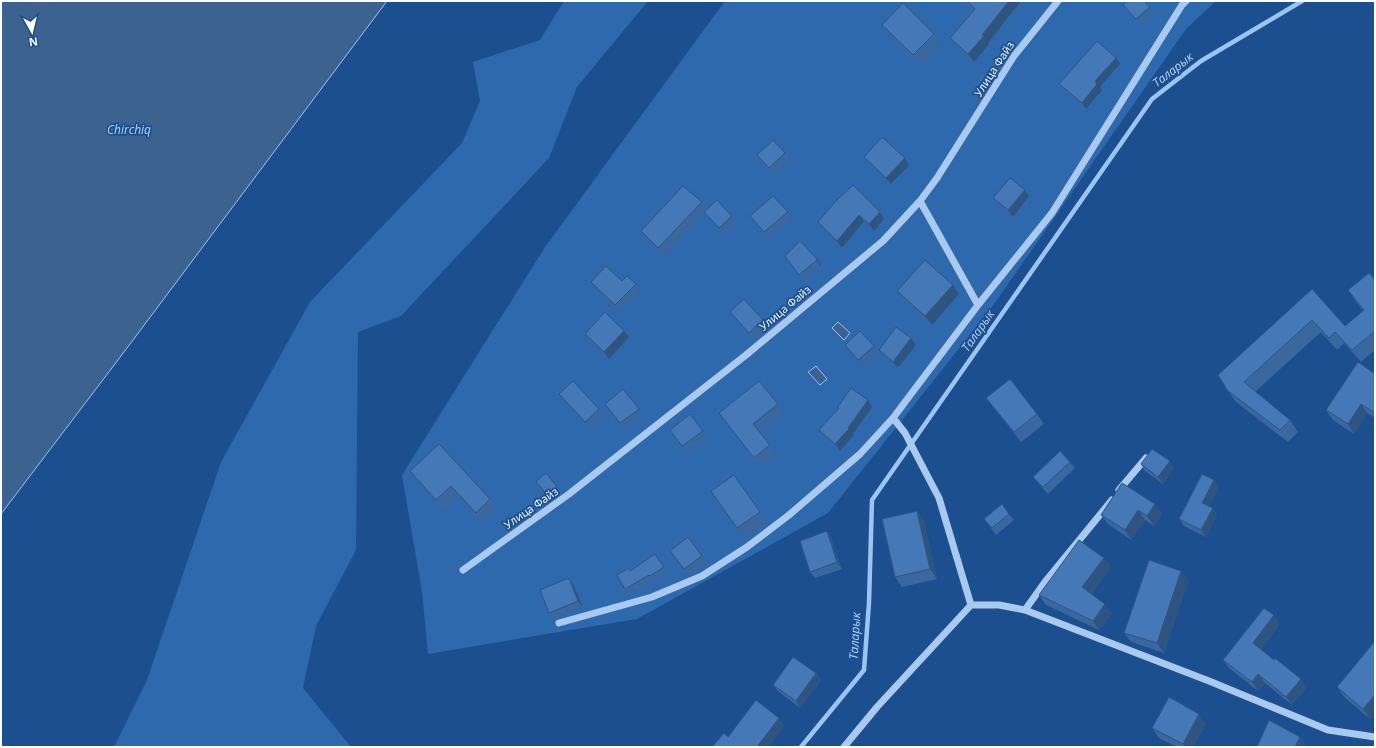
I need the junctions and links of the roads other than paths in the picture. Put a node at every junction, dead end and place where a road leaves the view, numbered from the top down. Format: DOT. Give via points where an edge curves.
graph roads {
  1 [pos="1058,1"];
  2 [pos="1186,1"];
  3 [pos="920,201"];
  4 [pos="978,305"];
  5 [pos="893,418"];
  6 [pos="1152,450"];
  7 [pos="463,570"];
  8 [pos="971,605"];
  9 [pos="1025,610"];
  10 [pos="559,623"];
  11 [pos="1375,738"];
  12 [pos="844,747"];
  1 -- 3 [label="street, Улица Файз" via="1014,56"];
  2 -- 4 [label="street" via="1052,212"];
  3 -- 4 [label="street"];
  3 -- 7 [label="street, Улица Файз" via="883,241 746,355 569,494"];
  4 -- 5 [label="street"];
  5 -- 8 [label="street" via="914,448 939,498"];
  5 -- 10 [label="street" via="860,454 789,514 747,547 702,576 652,597"];
  6 -- 9 [label="street"];
  8 -- 9 [label="street" via="998,605"];
  8 -- 12 [label="street" via="877,706"];
  9 -- 11 [label="street" via="1328,730"];
}
